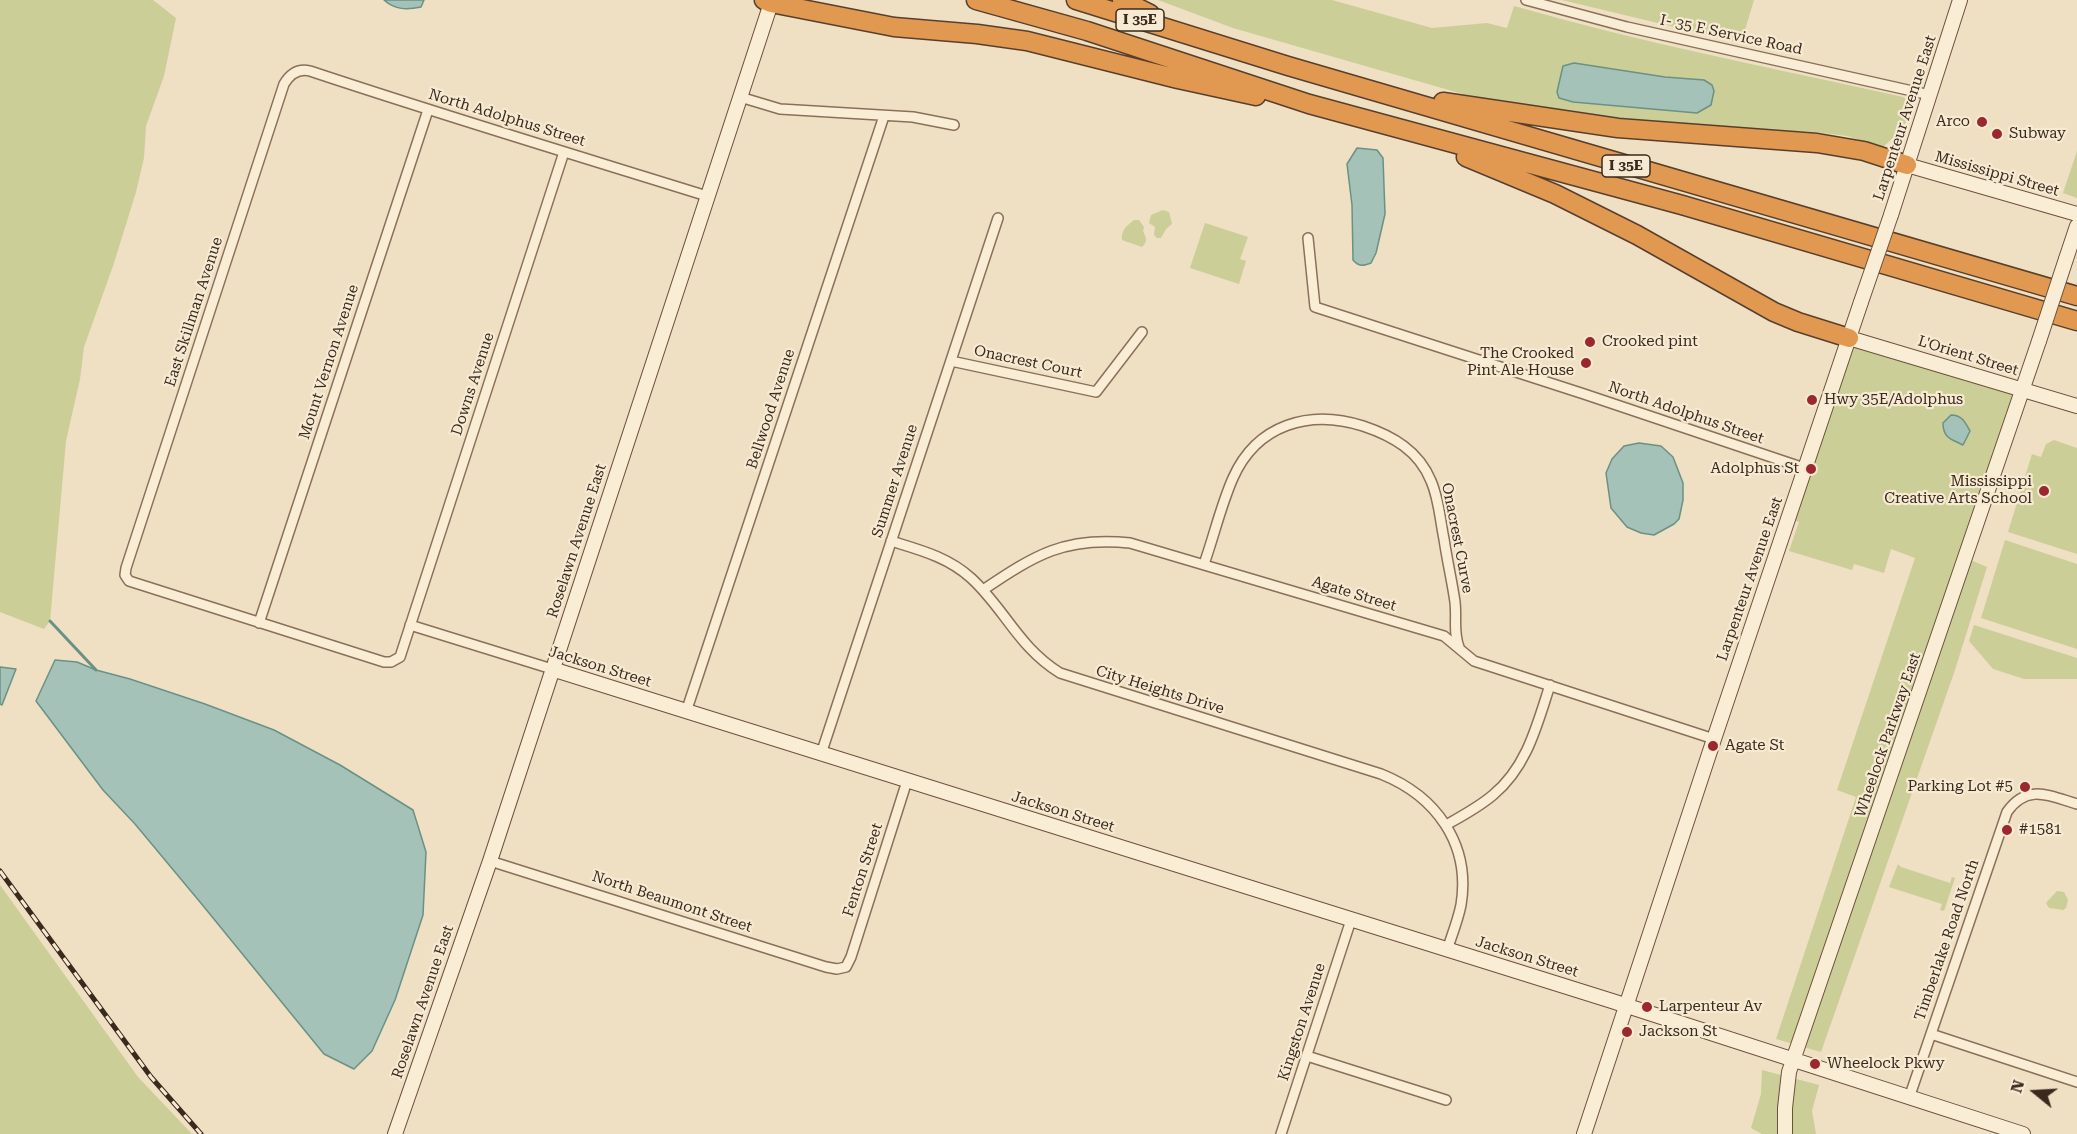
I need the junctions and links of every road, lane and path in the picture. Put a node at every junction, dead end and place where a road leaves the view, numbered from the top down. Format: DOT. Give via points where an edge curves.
graph roads {
  1 [pos="976,0"];
  2 [pos="1077,0"];
  3 [pos="1122,0"];
  4 [pos="1526,0"];
  5 [pos="1960,0"];
  6 [pos="769,1"];
  7 [pos="1203,40"];
  8 [pos="298,71"];
  9 [pos="1371,90"];
  10 [pos="1930,95"];
  11 [pos="740,97"];
  12 [pos="1309,104"];
  13 [pos="428,110"];
  14 [pos="884,116"];
  15 [pos="954,125"];
  16 [pos="1397,129"];
  17 [pos="564,152"];
  18 [pos="1907,165"];
  19 [pos="707,196"];
  20 [pos="2077,214"];
  21 [pos="998,218"];
  22 [pos="2077,226"];
  23 [pos="1308,238"];
  24 [pos="2077,297"];
  25 [pos="2077,321"];
  26 [pos="1142,332"];
  27 [pos="1849,338"];
  28 [pos="951,362"];
  29 [pos="2023,390"];
  30 [pos="2077,406"];
  31 [pos="1804,468"];
  32 [pos="891,542"];
  33 [pos="1204,564"];
  34 [pos="983,590"];
  35 [pos="259,623"];
  36 [pos="410,625"];
  37 [pos="1460,649"];
  38 [pos="552,669"];
  39 [pos="1550,685"];
  40 [pos="686,712"];
  41 [pos="1714,739"];
  42 [pos="821,754"];
  43 [pos="907,781"];
  44 [pos="2077,804"];
  45 [pos="1446,825"];
  46 [pos="490,861"];
  47 [pos="1351,920"];
  48 [pos="1447,950"];
  49 [pos="846,967"];
  50 [pos="1626,1005"];
  51 [pos="1931,1034"];
  52 [pos="1307,1056"];
  53 [pos="1794,1060"];
  54 [pos="2077,1082"];
  55 [pos="1909,1098"];
  56 [pos="1446,1100"];
  57 [pos="397,1129"];
  58 [pos="1281,1134"];
  59 [pos="1584,1134"];
  60 [pos="1785,1134"];
  61 [pos="2023,1134"];
  1 -- 12 [label="highway, I 35E" via="1086,31"];
  2 -- 7 [label="highway, I 35E"];
  3 -- 7 [label="highway"];
  4 -- 10 [label="street, I- 35 E Service Road" via="1627,27"];
  5 -- 10 [label="street, Larpenteur Avenue East"];
  6 -- 11 [label="street, Roselawn Avenue East"];
  6 -- 12 [label="highway" via="894,27 1027,41 1234,93"];
  7 -- 9 [label="highway, I 35E"];
  8 -- 13 [label="street, North Adolphus Street" via="310,71"];
  8 -- 35 [label="street, East Skillman Avenue" via="289,75 284,84 125,575 132,583"];
  9 -- 18 [label="highway" via="1618,128 1816,143 1864,151"];
  9 -- 24 [label="highway, I 35E"];
  10 -- 18 [label="street, Larpenteur Avenue East"];
  11 -- 14 [label="street" via="780,109"];
  11 -- 19 [label="street, Roselawn Avenue East"];
  12 -- 16 [label="highway, I 35E"];
  13 -- 17 [label="street, North Adolphus Street"];
  13 -- 35 [label="street, Mount Vernon Avenue"];
  14 -- 15 [label="street"];
  14 -- 40 [label="street, Bellwood Avenue"];
  16 -- 25 [label="highway, I 35E" via="1682,205"];
  16 -- 27 [label="highway" via="1555,194 1774,312"];
  17 -- 19 [label="street, North Adolphus Street"];
  17 -- 36 [label="street, Downs Avenue"];
  18 -- 20 [label="street, Mississippi Street"];
  18 -- 27 [label="street, Larpenteur Avenue East, bridge"];
  19 -- 38 [label="street, Roselawn Avenue East"];
  21 -- 28 [label="street, Summer Avenue"];
  22 -- 29 [label="street, Wheelock Parkway East, bridge"];
  23 -- 31 [label="street, North Adolphus Street" via="1315,307"];
  26 -- 28 [label="street, Onacrest Court" via="1096,392"];
  27 -- 29 [label="street, L'Orient Street"];
  27 -- 31 [label="street, Larpenteur Avenue East"];
  28 -- 32 [label="street, Summer Avenue"];
  29 -- 30 [label="street, L'Orient Street"];
  29 -- 53 [label="street, Wheelock Parkway East"];
  31 -- 41 [label="street, Larpenteur Avenue East"];
  32 -- 34 [label="street, City Heights Drive" via="943,559"];
  32 -- 42 [label="street, Summer Avenue"];
  33 -- 34 [label="street, Agate Street" via="1130,543 1092,541 1043,553"];
  33 -- 37 [label="street, Agate Street" via="1444,636"];
  33 -- 37 [label="street, Onacrest Curve" via="1233,478 1259,442 1282,427 1309,420 1340,420 1374,430 1413,454 1430,479"];
  34 -- 45 [label="street, City Heights Drive" via="1032,653 1060,673 1381,774 1413,789"];
  35 -- 36 [label="street" via="388,663 400,657"];
  36 -- 38 [label="street, Jackson Street"];
  37 -- 39 [label="street, Agate Street" via="1474,661"];
  38 -- 40 [label="street, Jackson Street"];
  38 -- 46 [label="street, Roselawn Avenue East"];
  39 -- 41 [label="street, Agate Street"];
  39 -- 45 [label="street" via="1531,742 1516,771 1492,796"];
  40 -- 42 [label="street, Jackson Street"];
  41 -- 50 [label="street, Larpenteur Avenue East"];
  42 -- 43 [label="street, Jackson Street"];
  43 -- 47 [label="street, Jackson Street"];
  43 -- 49 [label="street, Fenton Street"];
  44 -- 51 [label="street, Timberlake Road North" via="2028,794 2010,807"];
  45 -- 48 [label="street" via="1459,857 1462,890"];
  46 -- 49 [label="street, North Beaumont Street" via="826,967"];
  46 -- 57 [label="street, Roselawn Avenue East"];
  47 -- 48 [label="street, Jackson Street"];
  47 -- 52 [label="street, Kingston Avenue"];
  48 -- 50 [label="street, Jackson Street"];
  50 -- 53 [label="street, Jackson Street"];
  50 -- 59 [label="street, Larpenteur Avenue East"];
  51 -- 54 [label="street"];
  51 -- 55 [label="street, Timberlake Road North"];
  52 -- 56 [label="street"];
  52 -- 58 [label="street, Kingston Avenue"];
  53 -- 55 [label="street, Jackson Street"];
  53 -- 60 [label="street, Wheelock Parkway East" via="1787,1083"];
  55 -- 61 [label="street, Jackson Street"];
}
